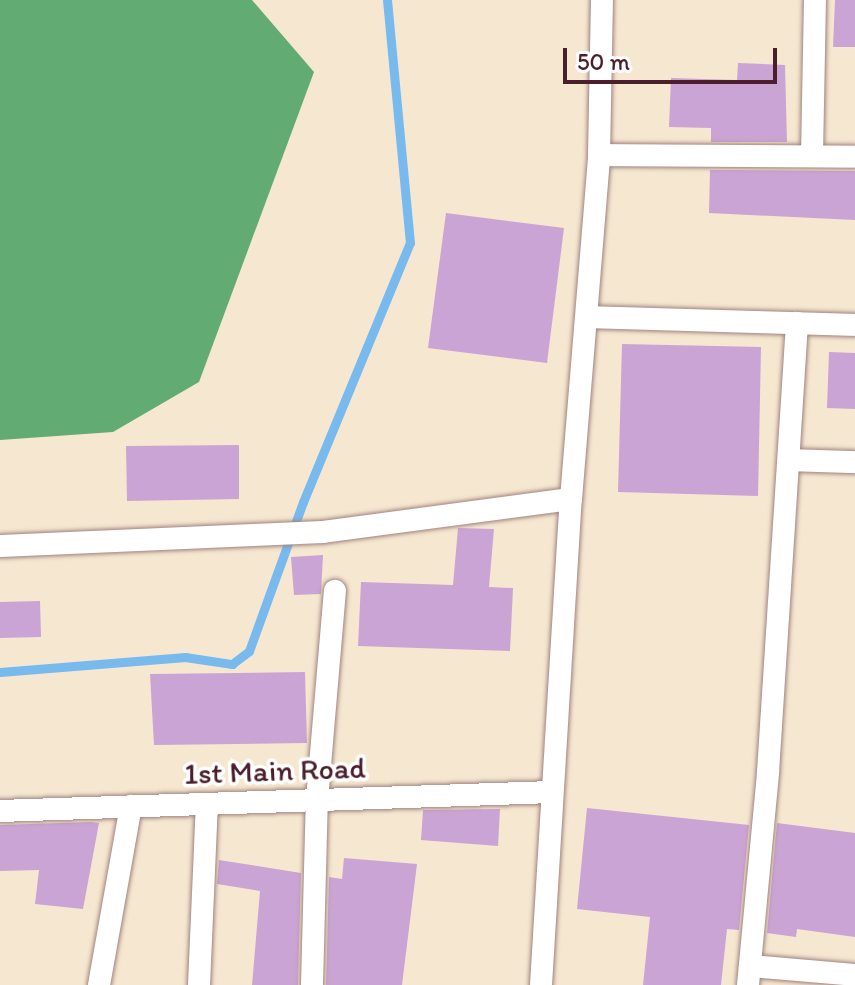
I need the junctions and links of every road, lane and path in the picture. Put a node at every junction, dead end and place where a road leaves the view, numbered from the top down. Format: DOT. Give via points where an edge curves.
graph roads {
  1 [pos="602,0"];
  2 [pos="815,0"];
  3 [pos="599,155"];
  4 [pos="812,155"];
  5 [pos="855,157"];
  6 [pos="588,317"];
  7 [pos="797,323"];
  8 [pos="855,325"];
  9 [pos="790,460"];
  10 [pos="855,462"];
  11 [pos="571,499"];
  12 [pos="0,546"];
  13 [pos="335,591"];
  14 [pos="552,792"];
  15 [pos="317,800"];
  16 [pos="207,804"];
  17 [pos="131,806"];
  18 [pos="0,811"];
  19 [pos="749,975"];
  20 [pos="855,975"];
  21 [pos="99,985"];
  22 [pos="199,985"];
  23 [pos="312,985"];
  24 [pos="541,985"];
  1 -- 3 [label="street"];
  2 -- 4 [label="street"];
  3 -- 4 [label="street"];
  3 -- 6 [label="street"];
  4 -- 5 [label="street"];
  6 -- 7 [label="street"];
  6 -- 11 [label="street"];
  7 -- 8 [label="street"];
  7 -- 9 [label="street"];
  9 -- 10 [label="street"];
  9 -- 19 [label="street"];
  11 -- 12 [label="street" via="323,532"];
  11 -- 14 [label="street"];
  13 -- 15 [label="street"];
  14 -- 15 [label="street, 1st Main Road"];
  14 -- 24 [label="street"];
  15 -- 16 [label="street, 1st Main Road"];
  15 -- 23 [label="street"];
  16 -- 17 [label="street, 1st Main Road"];
  16 -- 22 [label="street"];
  17 -- 18 [label="street, 1st Main Road"];
  17 -- 21 [label="street"];
  19 -- 20 [label="street"];
}
